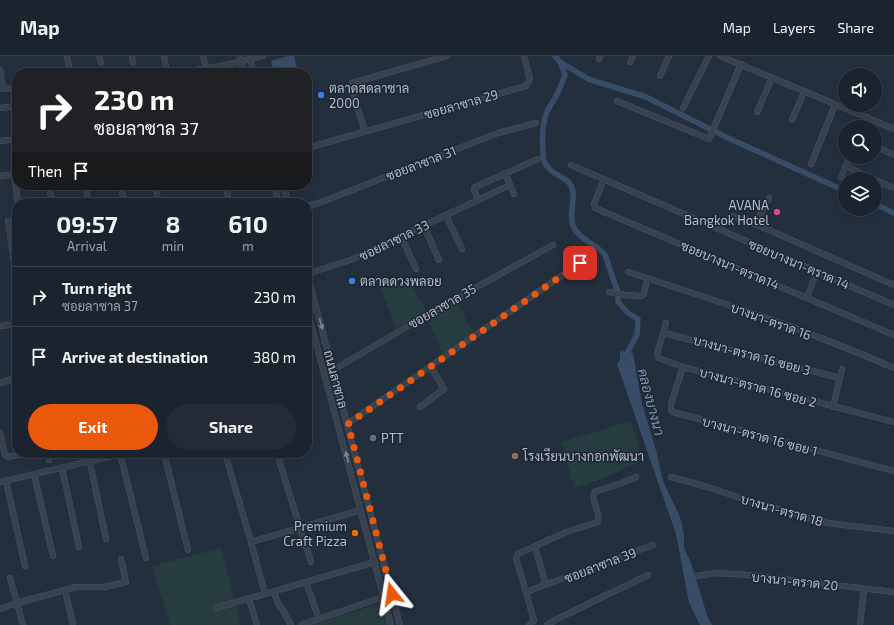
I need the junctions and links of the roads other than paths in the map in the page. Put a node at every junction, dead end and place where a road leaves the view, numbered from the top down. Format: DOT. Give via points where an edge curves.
graph roads {
  1 [pos="67,56"];
  2 [pos="99,56"];
  3 [pos="132,56"];
  4 [pos="164,56"];
  5 [pos="203,56"];
  6 [pos="263,56"];
  7 [pos="447,56"];
  8 [pos="524,56"];
  9 [pos="633,56"];
  10 [pos="669,56"];
  11 [pos="708,56"];
  12 [pos="720,56"];
  13 [pos="250,58"];
  14 [pos="241,59"];
  15 [pos="133,62"];
  16 [pos="630,62"];
  17 [pos="100,63"];
  18 [pos="741,64"];
  19 [pos="69,68"];
  20 [pos="166,68"];
  21 [pos="210,68"];
  22 [pos="216,68"];
  23 [pos="253,68"];
  24 [pos="0,70"];
  25 [pos="660,76"];
  26 [pos="772,78"];
  27 [pos="12,88"];
  28 [pos="2,89"];
  29 [pos="804,92"];
  30 [pos="617,101"];
  31 [pos="836,105"];
  32 [pos="12,107"];
  33 [pos="0,108"];
  34 [pos="684,108"];
  35 [pos="757,112"];
  36 [pos="868,117"];
  37 [pos="792,120"];
  38 [pos="867,120"];
  39 [pos="536,122"];
  40 [pos="894,129"];
  41 [pos="365,132"];
  42 [pos="12,140"];
  43 [pos="0,141"];
  44 [pos="312,147"];
  45 [pos="882,149"];
  46 [pos="894,155"];
  47 [pos="538,159"];
  48 [pos="811,164"];
  49 [pos="571,165"];
  50 [pos="846,166"];
  51 [pos="843,172"];
  52 [pos="859,172"];
  53 [pos="504,173"];
  54 [pos="12,174"];
  55 [pos="0,176"];
  56 [pos="604,179"];
  57 [pos="882,183"];
  58 [pos="510,185"];
  59 [pos="894,188"];
  60 [pos="87,190"];
  61 [pos="227,190"];
  62 [pos="514,194"];
  63 [pos="88,196"];
  64 [pos="228,196"];
  65 [pos="769,198"];
  66 [pos="478,200"];
  67 [pos="312,204"];
  68 [pos="446,215"];
  69 [pos="732,216"];
  70 [pos="8,221"];
  71 [pos="755,224"];
  72 [pos="424,226"];
  73 [pos="12,230"];
  74 [pos="401,236"];
  75 [pos="553,245"];
  76 [pos="462,249"];
  77 [pos="439,260"];
  78 [pos="580,263"];
  79 [pos="416,270"];
  80 [pos="312,272"];
  81 [pos="628,272"];
  82 [pos="818,272"];
  83 [pos="647,278"];
  84 [pos="894,285"];
  85 [pos="312,292"];
  86 [pos="609,292"];
  87 [pos="807,297"];
  88 [pos="894,305"];
  89 [pos="666,323"];
  90 [pos="12,325"];
  91 [pos="0,326"];
  92 [pos="312,328"];
  93 [pos="664,333"];
  94 [pos="894,335"];
  95 [pos="431,367"];
  96 [pos="684,367"];
  97 [pos="894,368"];
  98 [pos="842,369"];
  99 [pos="333,370"];
  100 [pos="840,378"];
  101 [pos="12,379"];
  102 [pos="0,383"];
  103 [pos="420,407"];
  104 [pos="833,407"];
  105 [pos="894,422"];
  106 [pos="348,424"];
  107 [pos="0,433"];
  108 [pos="12,456"];
  109 [pos="89,458"];
  110 [pos="101,458"];
  111 [pos="123,458"];
  112 [pos="166,458"];
  113 [pos="226,458"];
  114 [pos="279,458"];
  115 [pos="89,461"];
  116 [pos="62,468"];
  117 [pos="894,471"];
  118 [pos="34,474"];
  119 [pos="636,477"];
  120 [pos="671,478"];
  121 [pos="3,481"];
  122 [pos="361,510"];
  123 [pos="300,528"];
  124 [pos="894,531"];
  125 [pos="106,539"];
  126 [pos="251,542"];
  127 [pos="653,545"];
  128 [pos="535,547"];
  129 [pos="79,548"];
  130 [pos="188,550"];
  131 [pos="53,556"];
  132 [pos="146,558"];
  133 [pos="121,559"];
  134 [pos="310,562"];
  135 [pos="374,562"];
  136 [pos="25,566"];
  137 [pos="648,575"];
  138 [pos="696,576"];
  139 [pos="10,578"];
  140 [pos="306,582"];
  141 [pos="546,585"];
  142 [pos="864,589"];
  143 [pos="65,590"];
  144 [pos="274,592"];
  145 [pos="526,592"];
  146 [pos="894,592"];
  147 [pos="265,594"];
  148 [pos="392,594"];
  149 [pos="384,597"];
  150 [pos="249,599"];
  151 [pos="17,603"];
  152 [pos="216,608"];
  153 [pos="0,609"];
  154 [pos="319,619"];
  155 [pos="23,625"];
  156 [pos="73,625"];
  157 [pos="257,625"];
  158 [pos="291,625"];
  159 [pos="302,625"];
  160 [pos="391,625"];
  161 [pos="400,625"];
  162 [pos="529,625"];
  163 [pos="547,625"];
  164 [pos="860,625"];
  1 -- 19 [label="street"];
  2 -- 17 [label="street"];
  3 -- 15 [label="street"];
  4 -- 20 [label="street"];
  5 -- 21 [label="street"];
  6 -- 13 [label="street"];
  7 -- 41 [label="street" via="352,83"];
  8 -- 41 [label="street, ซอยลาซาล 29" via="530,79 526,86"];
  9 -- 16 [label="street"];
  10 -- 25 [label="street"];
  11 -- 34 [label="street"];
  12 -- 18 [label="street"];
  13 -- 14 [label="street"];
  13 -- 23 [label="street"];
  14 -- 22 [label="street"];
  18 -- 26 [label="street"];
  18 -- 30 [label="street" via="709,139"];
  24 -- 28 [label="street"];
  26 -- 29 [label="street"];
  26 -- 35 [label="street"];
  27 -- 28 [label="street"];
  29 -- 31 [label="street"];
  29 -- 37 [label="street"];
  31 -- 36 [label="street"];
  31 -- 48 [label="street"];
  32 -- 33 [label="street"];
  36 -- 38 [label="street"];
  36 -- 40 [label="street"];
  39 -- 67 [label="street, ซอยลาซาล 31" via="498,133"];
  41 -- 44 [label="street, ซอยลาซาล 29"];
  42 -- 43 [label="street"];
  45 -- 46 [label="street"];
  47 -- 53 [label="street"];
  49 -- 56 [label="street, ซอยบางนา-ตราด 14"];
  50 -- 51 [label="street"];
  50 -- 52 [label="street"];
  53 -- 58 [label="street"];
  53 -- 66 [label="street" via="475,187"];
  54 -- 55 [label="street"];
  56 -- 82 [label="street, ซอยบางนา-ตราด 14"];
  56 -- 87 [label="street, ซอยบางนา-ตราด14" via="594,204 595,208"];
  57 -- 59 [label="street"];
  58 -- 62 [label="street"];
  58 -- 66 [label="street, ซอยลาซาล 33"];
  60 -- 63 [label="street"];
  61 -- 64 [label="street"];
  65 -- 71 [label="street"];
  66 -- 68 [label="street, ซอยลาซาล 33"];
  68 -- 72 [label="street, ซอยลาซาล 33"];
  68 -- 76 [label="street"];
  69 -- 71 [label="street"];
  70 -- 73 [label="street"];
  71 -- 84 [label="street"];
  72 -- 74 [label="street, ซอยลาซาล 33"];
  72 -- 77 [label="street"];
  74 -- 79 [label="street"];
  74 -- 80 [label="street, ซอยลาซาล 33" via="349,261"];
  75 -- 99 [label="street, ซอยลาซาล 35" via="441,306"];
  78 -- 95 [label="street"];
  81 -- 83 [label="street, บางนา-ตราด 16"];
  82 -- 87 [label="street"];
  82 -- 88 [label="street, ซอยบางนา-ตราด 14"];
  83 -- 86 [label="street" via="643,295"];
  83 -- 97 [label="street, บางนา-ตราด 16" via="861,353"];
  85 -- 99 [label="street, ถนนลาซาล, one-way"];
  87 -- 94 [label="street, ซอยบางนา-ตราด14"];
  89 -- 93 [label="street, บางนา-ตราด 16 ซอย 2"];
  90 -- 91 [label="street"];
  122 -- 92 [label="street, ถนนลาซาล, one-way"];
  93 -- 96 [label="street, บางนา-ตราด 16 ซอย 2" via="658,358"];
  93 -- 100 [label="street, บางนา-ตราด 16 ซอย 3"];
  95 -- 103 [label="street" via="444,389"];
  95 -- 106 [label="street"];
  96 -- 104 [label="street, บางนา-ตราด 16 ซอย 2"];
  96 -- 117 [label="street, บางนา-ตราด 16 ซอย 1" via="671,404 673,412"];
  98 -- 100 [label="street"];
  99 -- 106 [label="street, ถนนลาซาล"];
  100 -- 104 [label="street"];
  101 -- 102 [label="street"];
  104 -- 105 [label="street, บางนา-ตราด 16 ซอย 2"];
  106 -- 148 [label="street, ถนนลาซาล"];
  107 -- 108 [label="street" via="5,455"];
  109 -- 115 [label="street"];
  110 -- 115 [label="street"];
  111 -- 132 [label="street"];
  112 -- 130 [label="street"];
  113 -- 126 [label="street"];
  114 -- 123 [label="street"];
  115 -- 116 [label="street"];
  115 -- 125 [label="street"];
  116 -- 118 [label="street"];
  116 -- 129 [label="street"];
  118 -- 121 [label="street"];
  118 -- 131 [label="street"];
  119 -- 128 [label="street" via="594,492 598,522 566,532"];
  120 -- 124 [label="street, บางนา-ตราด 18" via="827,523"];
  121 -- 136 [label="street"];
  122 -- 123 [label="street"];
  122 -- 135 [label="street, ถนนลาซาล"];
  123 -- 126 [label="street"];
  123 -- 134 [label="street"];
  126 -- 147 [label="street"];
  127 -- 141 [label="street, ซอยลาซาล 39"];
  128 -- 141 [label="street, ซอยลาซาล 39"];
  128 -- 145 [label="street" via="516,556"];
  133 -- 143 [label="street" via="126,582 104,587"];
  135 -- 140 [label="street"];
  135 -- 149 [label="street, ถนนลาซาล"];
  137 -- 163 [label="street"];
  138 -- 142 [label="street, บางนา-ตราด 20" via="716,573 748,575"];
  139 -- 151 [label="street"];
  140 -- 144 [label="street"];
  140 -- 154 [label="street"];
  141 -- 145 [label="street, ซอยลาซาล 39"];
  142 -- 146 [label="street, บางนา-ตราด 20"];
  142 -- 164 [label="street"];
  143 -- 151 [label="street"];
  143 -- 156 [label="street"];
  144 -- 147 [label="street"];
  144 -- 158 [label="street"];
  145 -- 162 [label="street" via="534,621"];
  147 -- 150 [label="street"];
  148 -- 149 [label="street"];
  148 -- 161 [label="street, ถนนลาซาล"];
  149 -- 154 [label="street"];
  149 -- 160 [label="street, ถนนลาซาล"];
  150 -- 152 [label="street"];
  150 -- 157 [label="street"];
  151 -- 153 [label="street"];
  151 -- 155 [label="street"];
  154 -- 159 [label="street"];
}
